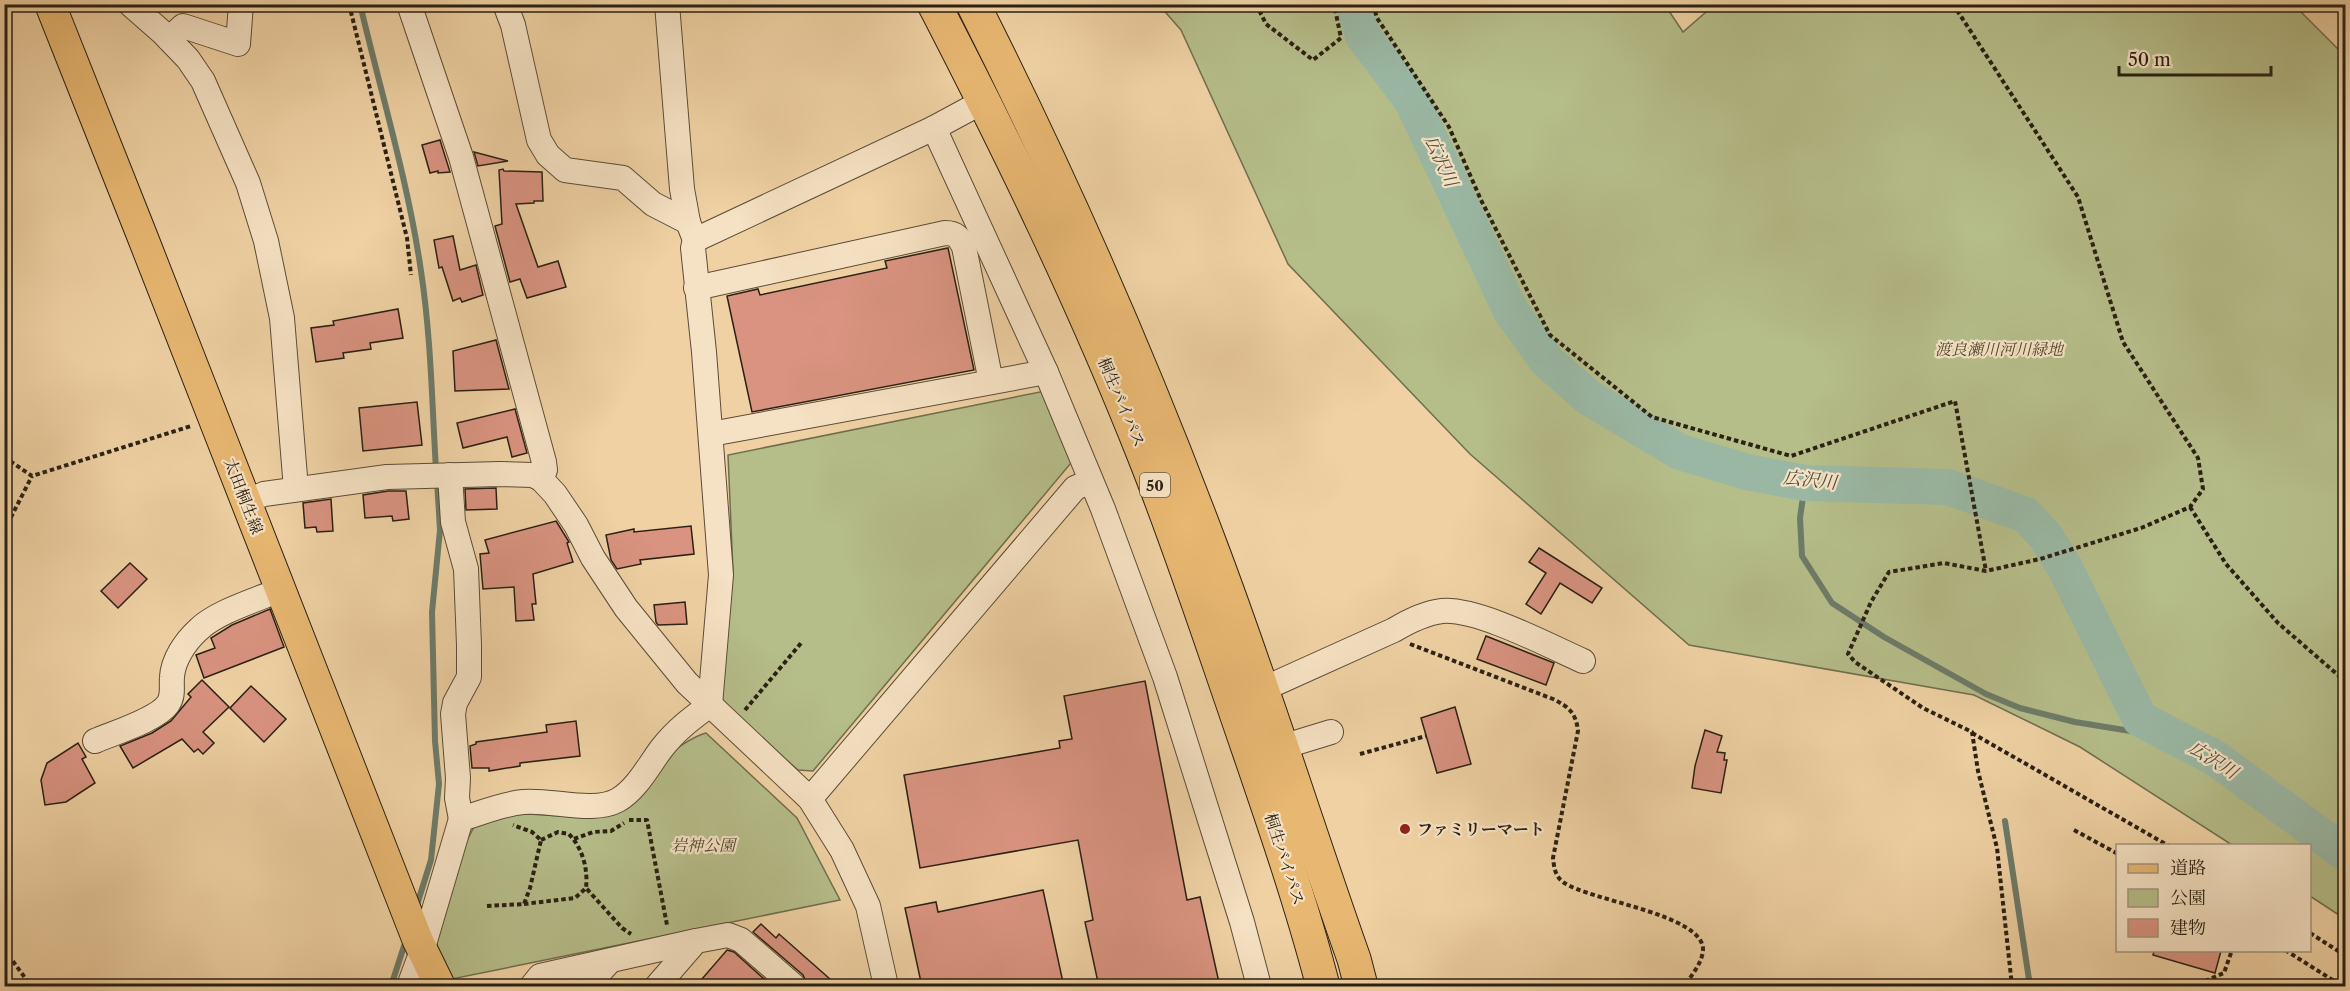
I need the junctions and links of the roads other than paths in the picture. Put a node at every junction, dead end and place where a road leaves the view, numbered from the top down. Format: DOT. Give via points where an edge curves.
graph roads {
  1 [pos="50,4"];
  2 [pos="130,4"];
  3 [pos="241,4"];
  4 [pos="409,4"];
  5 [pos="505,4"];
  6 [pos="667,4"];
  7 [pos="934,4"];
  8 [pos="973,4"];
  9 [pos="169,39"];
  10 [pos="984,101"];
  11 [pos="934,128"];
  12 [pos="692,231"];
  13 [pos="696,288"];
  14 [pos="1047,372"];
  15 [pos="991,382"];
  16 [pos="711,434"];
  17 [pos="440,475"];
  18 [pos="541,479"];
  19 [pos="1091,481"];
  20 [pos="296,489"];
  21 [pos="246,501"];
  22 [pos="280,590"];
  23 [pos="1583,661"];
  24 [pos="1261,690"];
  25 [pos="710,705"];
  26 [pos="1331,732"];
  27 [pos="95,741"];
  28 [pos="1282,747"];
  29 [pos="810,799"];
  30 [pos="461,819"];
  31 [pos="696,941"];
  32 [pos="420,946"];
  33 [pos="610,961"];
  34 [pos="409,987"];
  35 [pos="440,987"];
  36 [pos="532,987"];
  37 [pos="587,987"];
  38 [pos="657,987"];
  39 [pos="794,987"];
  40 [pos="886,987"];
  41 [pos="1259,987"];
  42 [pos="1323,987"];
  43 [pos="1361,987"];
  1 -- 21 [label="main road, 太田桐生線"];
  2 -- 9 [label="street"];
  3 -- 9 [label="street" via="238,44 183,26"];
  4 -- 18 [label="street" via="464,167 544,462"];
  5 -- 12 [label="street" via="539,140 548,155 565,170 623,178"];
  6 -- 12 [label="street" via="682,189"];
  7 -- 10 [label="highway, 桐生バイパス / 50"];
  8 -- 24 [label="highway, 桐生バイパス / 50" via="1064,193 1143,372"];
  9 -- 20 [label="street" via="188,59 208,92 248,183 266,241 282,318"];
  10 -- 11 [label="street"];
  10 -- 42 [label="highway, 桐生バイパス / 50" via="1143,451 1267,804"];
  11 -- 12 [label="street"];
  11 -- 14 [label="street"];
  12 -- 13 [label="street"];
  13 -- 15 [label="street" via="953,233 964,247"];
  13 -- 16 [label="street"];
  14 -- 15 [label="street"];
  14 -- 19 [label="street"];
  15 -- 16 [label="street"];
  16 -- 25 [label="street" via="721,576"];
  17 -- 18 [label="street" via="523,474"];
  17 -- 20 [label="street" via="387,477"];
  17 -- 30 [label="street" via="466,569 469,677 453,714"];
  18 -- 25 [label="street" via="576,525 626,608"];
  19 -- 29 [label="street" via="1076,488"];
  19 -- 41 [label="street" via="1165,677"];
  20 -- 21 [label="street"];
  21 -- 22 [label="main road, 太田桐生線"];
  22 -- 27 [label="street" via="198,629 174,662 173,693 167,705 157,714"];
  22 -- 32 [label="main road, 太田桐生線"];
  23 -- 24 [label="street" via="1487,619 1443,611 1410,620"];
  24 -- 28 [label="highway, 桐生バイパス / 50"];
  25 -- 29 [label="street"];
  25 -- 30 [label="street" via="674,733 640,779 617,801 602,805 525,802"];
  26 -- 28 [label="street"];
  28 -- 43 [label="highway, 桐生バイパス / 50"];
  29 -- 40 [label="street" via="842,850 868,906"];
  30 -- 32 [label="street"];
  31 -- 33 [label="street"];
  31 -- 38 [label="street"];
  31 -- 39 [label="street" via="728,936 741,940"];
  32 -- 34 [label="street"];
  32 -- 35 [label="main road, 太田桐生線"];
  33 -- 36 [label="street" via="540,976"];
  33 -- 37 [label="street"];
}
